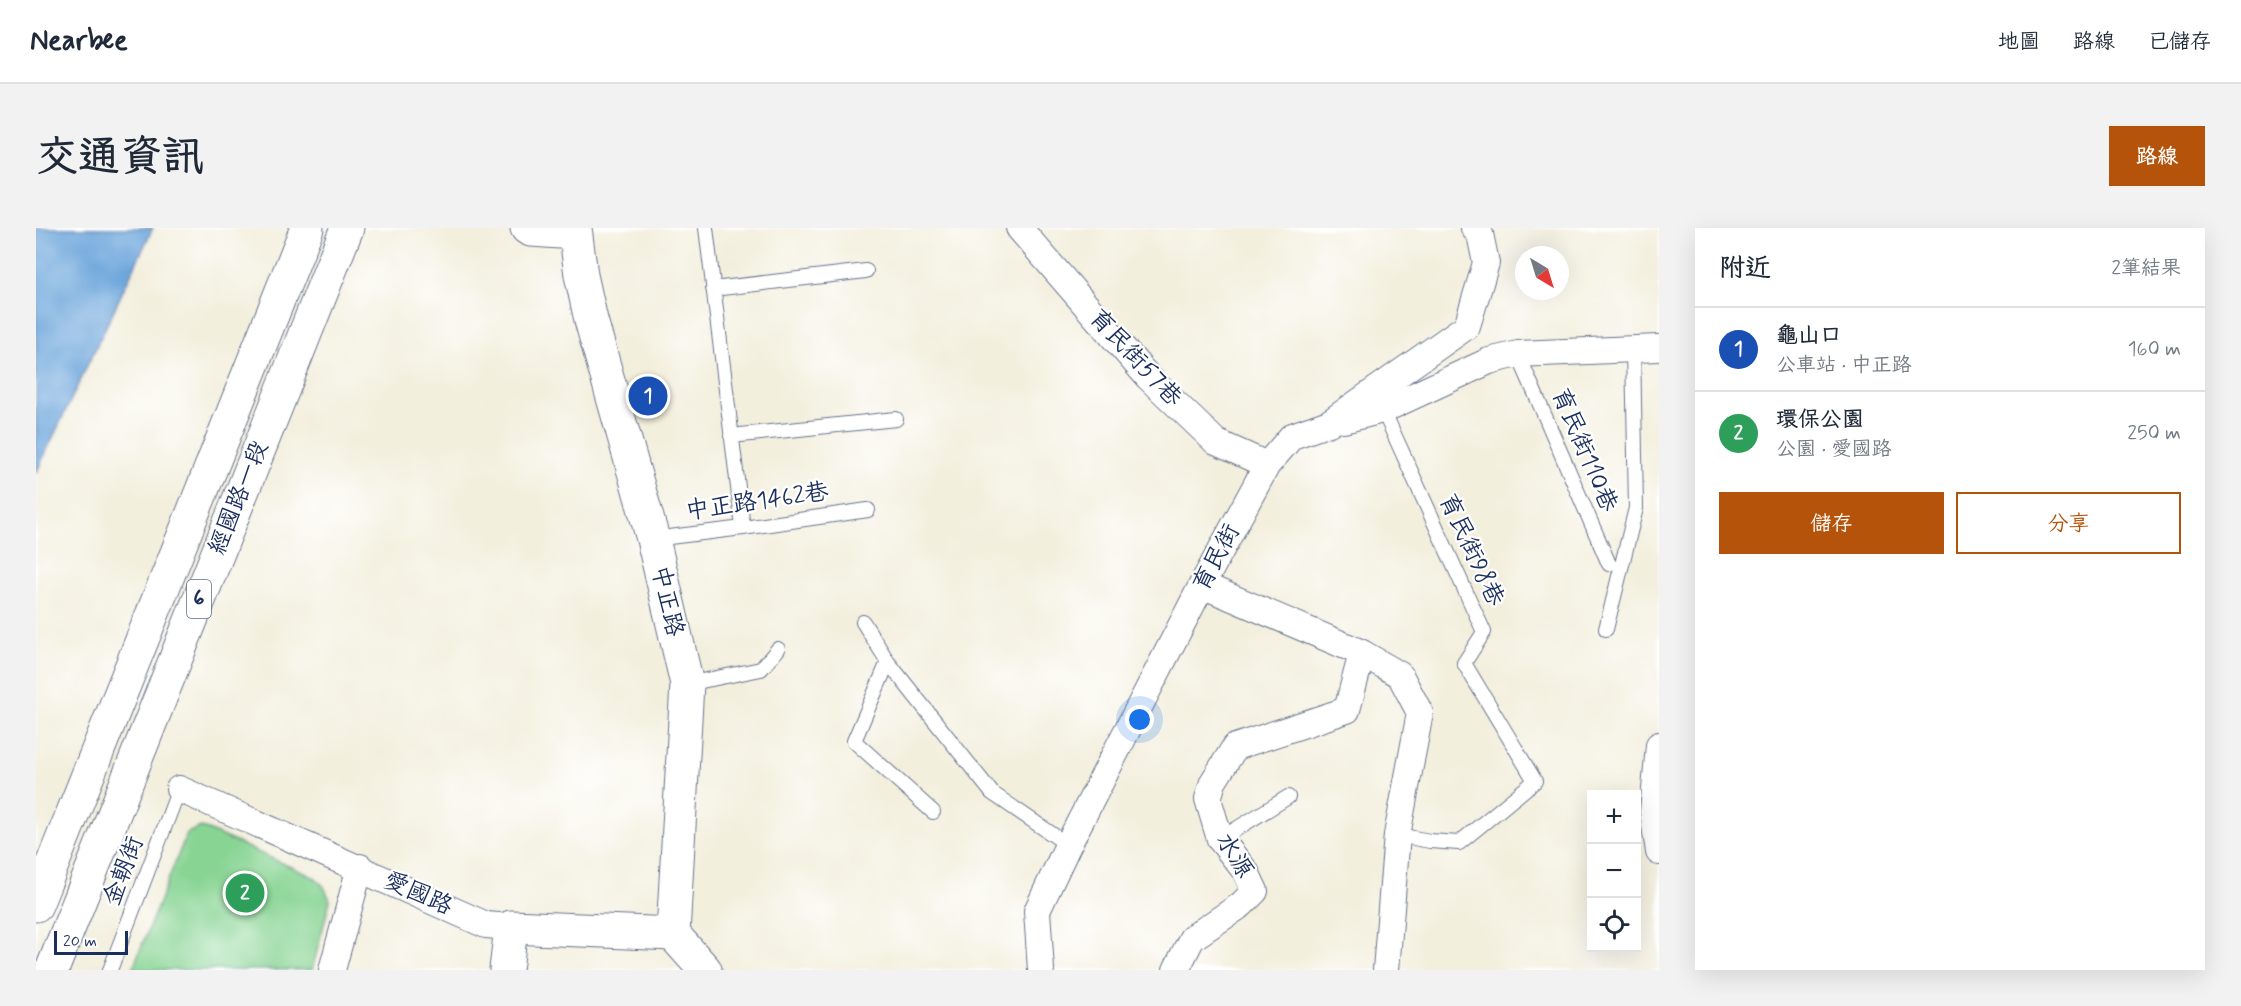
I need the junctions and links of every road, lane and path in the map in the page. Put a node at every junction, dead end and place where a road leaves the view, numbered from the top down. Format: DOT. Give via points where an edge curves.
graph roads {
  1 [pos="307,228"];
  2 [pos="347,228"];
  3 [pos="527,228"];
  4 [pos="706,228"];
  5 [pos="1019,228"];
  6 [pos="1474,228"];
  7 [pos="573,230"];
  8 [pos="866,271"];
  9 [pos="713,289"];
  10 [pos="1633,348"];
  11 [pos="1659,348"];
  12 [pos="1518,354"];
  13 [pos="1383,410"];
  14 [pos="896,419"];
  15 [pos="1329,423"];
  16 [pos="732,436"];
  17 [pos="1267,465"];
  18 [pos="868,510"];
  19 [pos="743,528"];
  20 [pos="652,538"];
  21 [pos="1609,564"];
  22 [pos="1202,585"];
  23 [pos="863,622"];
  24 [pos="1606,629"];
  25 [pos="778,649"];
  26 [pos="1362,653"];
  27 [pos="888,662"];
  28 [pos="687,684"];
  29 [pos="1659,745"];
  30 [pos="179,789"];
  31 [pos="1288,797"];
  32 [pos="933,812"];
  33 [pos="1397,835"];
  34 [pos="1220,839"];
  35 [pos="1068,845"];
  36 [pos="1659,852"];
  37 [pos="360,867"];
  38 [pos="36,905"];
  39 [pos="511,927"];
  40 [pos="673,934"];
  41 [pos="52,970"];
  42 [pos="110,970"];
  43 [pos="332,970"];
  44 [pos="506,970"];
  45 [pos="705,970"];
  46 [pos="1041,970"];
  47 [pos="1176,970"];
  48 [pos="1386,970"];
  1 -- 38 [label="main road, 經國路一段 / 6"];
  2 -- 41 [label="main road, 經國路一段 / 6"];
  3 -- 7 [label="main road"];
  4 -- 9 [label="lane"];
  5 -- 17 [label="street, 育民街57巷" via="1156,385 1216,442"];
  6 -- 15 [label="street, 育民街" via="1480,234 1486,263 1467,326"];
  7 -- 20 [label="main road, 中正路" via="591,320"];
  8 -- 9 [label="lane"];
  9 -- 16 [label="lane"];
  10 -- 11 [label="street"];
  10 -- 12 [label="street"];
  10 -- 24 [label="lane" via="1636,507"];
  12 -- 13 [label="street" via="1489,361"];
  12 -- 21 [label="lane, 育民街110巷"];
  13 -- 15 [label="street"];
  13 -- 33 [label="lane, 育民街98巷" via="1484,632 1464,663 1535,781 1459,843"];
  14 -- 16 [label="lane"];
  15 -- 17 [label="street, 育民街" via="1292,436"];
  16 -- 19 [label="lane"];
  17 -- 22 [label="street, 育民街"];
  18 -- 19 [label="lane, 中正路1462巷"];
  19 -- 20 [label="lane, 中正路1462巷"];
  20 -- 28 [label="main road, 中正路"];
  22 -- 26 [label="street"];
  22 -- 35 [label="street, 育民街"];
  23 -- 27 [label="lane"];
  25 -- 28 [label="lane" via="761,669"];
  26 -- 33 [label="street" via="1400,675 1420,713"];
  26 -- 34 [label="street, 水源" via="1347,710 1235,747 1213,782 1208,799"];
  27 -- 32 [label="lane" via="854,741"];
  27 -- 35 [label="lane" via="992,793"];
  28 -- 40 [label="main road, 中正路"];
  29 -- 36 [label="street" via="1653,812"];
  30 -- 37 [label="street, 愛國路"];
  30 -- 42 [label="lane, 金朝街"];
  31 -- 34 [label="lane"];
  33 -- 48 [label="street"];
  34 -- 47 [label="street, 水源" via="1246,872 1255,891 1192,938"];
  35 -- 46 [label="street, 育民街" via="1037,910"];
  37 -- 39 [label="street, 愛國路" via="486,925"];
  37 -- 43 [label="street"];
  39 -- 40 [label="main road, 愛國路"];
  39 -- 44 [label="main road"];
  40 -- 45 [label="main road"];
}
